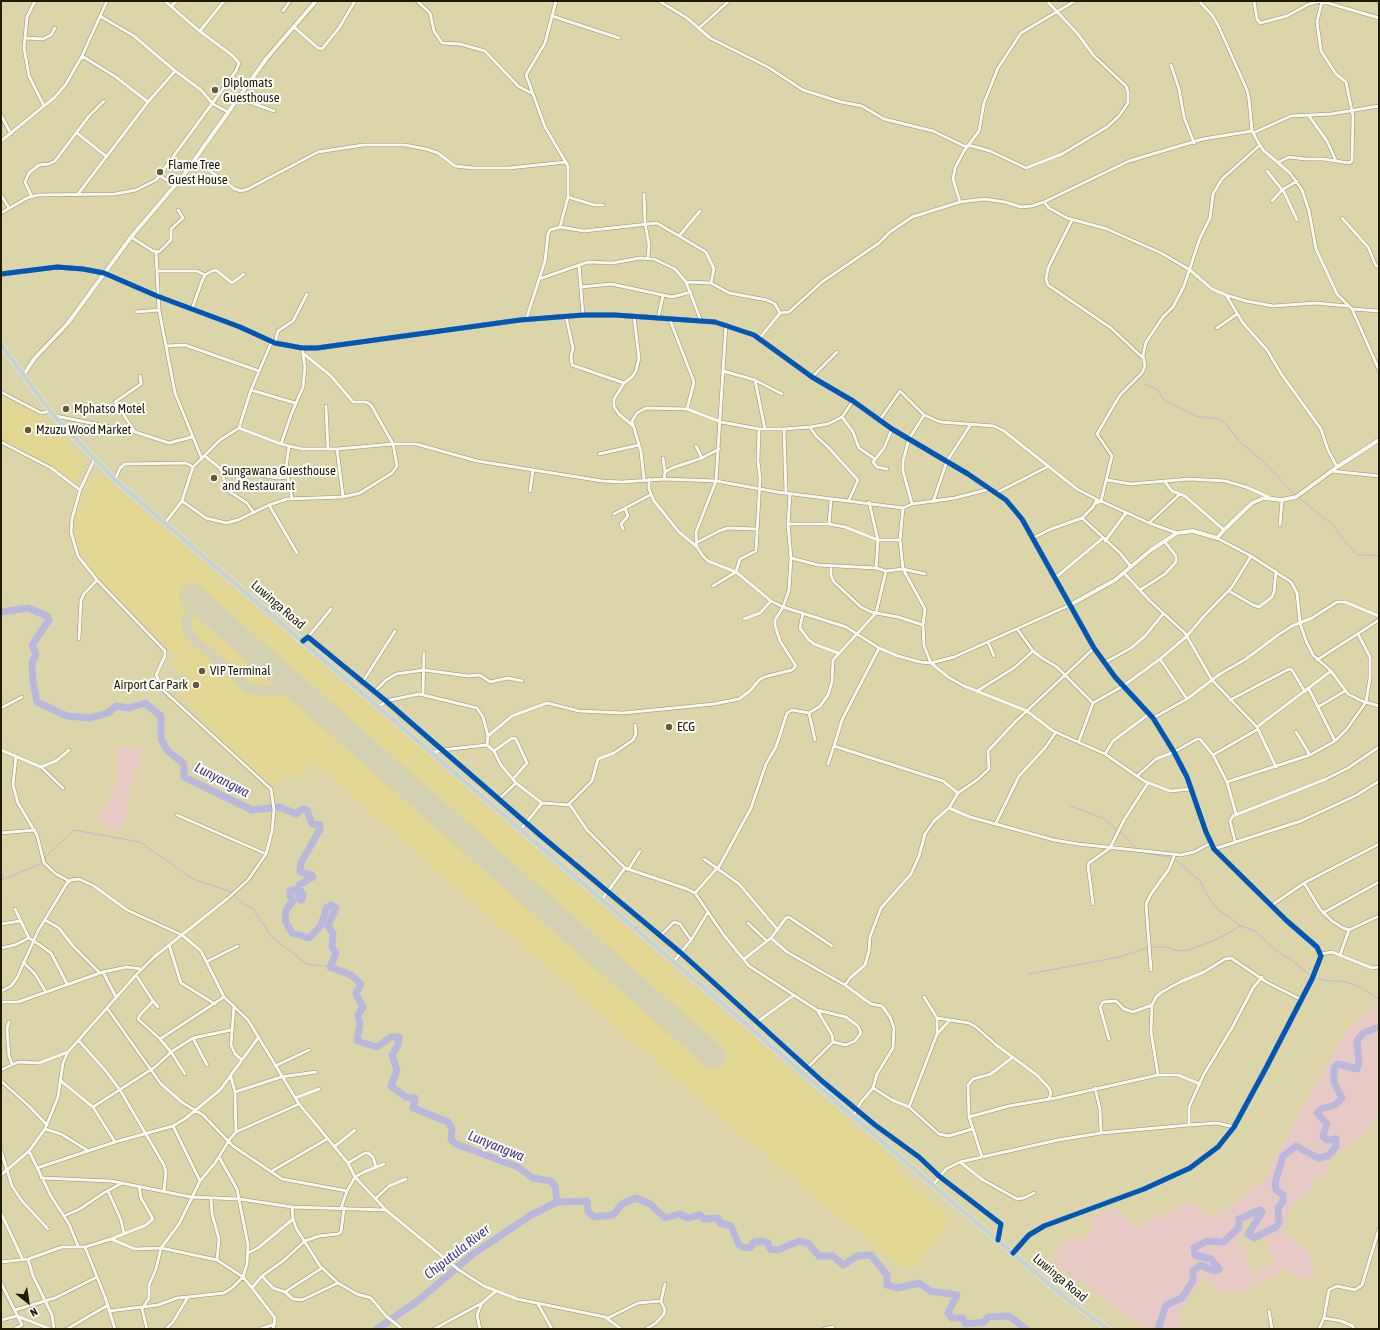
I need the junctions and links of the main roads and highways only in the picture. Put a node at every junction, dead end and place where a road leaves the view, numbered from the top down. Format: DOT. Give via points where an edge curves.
graph roads {
  1 [pos="1,345"];
  2 [pos="1108,1329"];
  1 -- 2 [label="highway, Luwinga Road" via="52,414 115,480 933,1185 1063,1296"];
}
